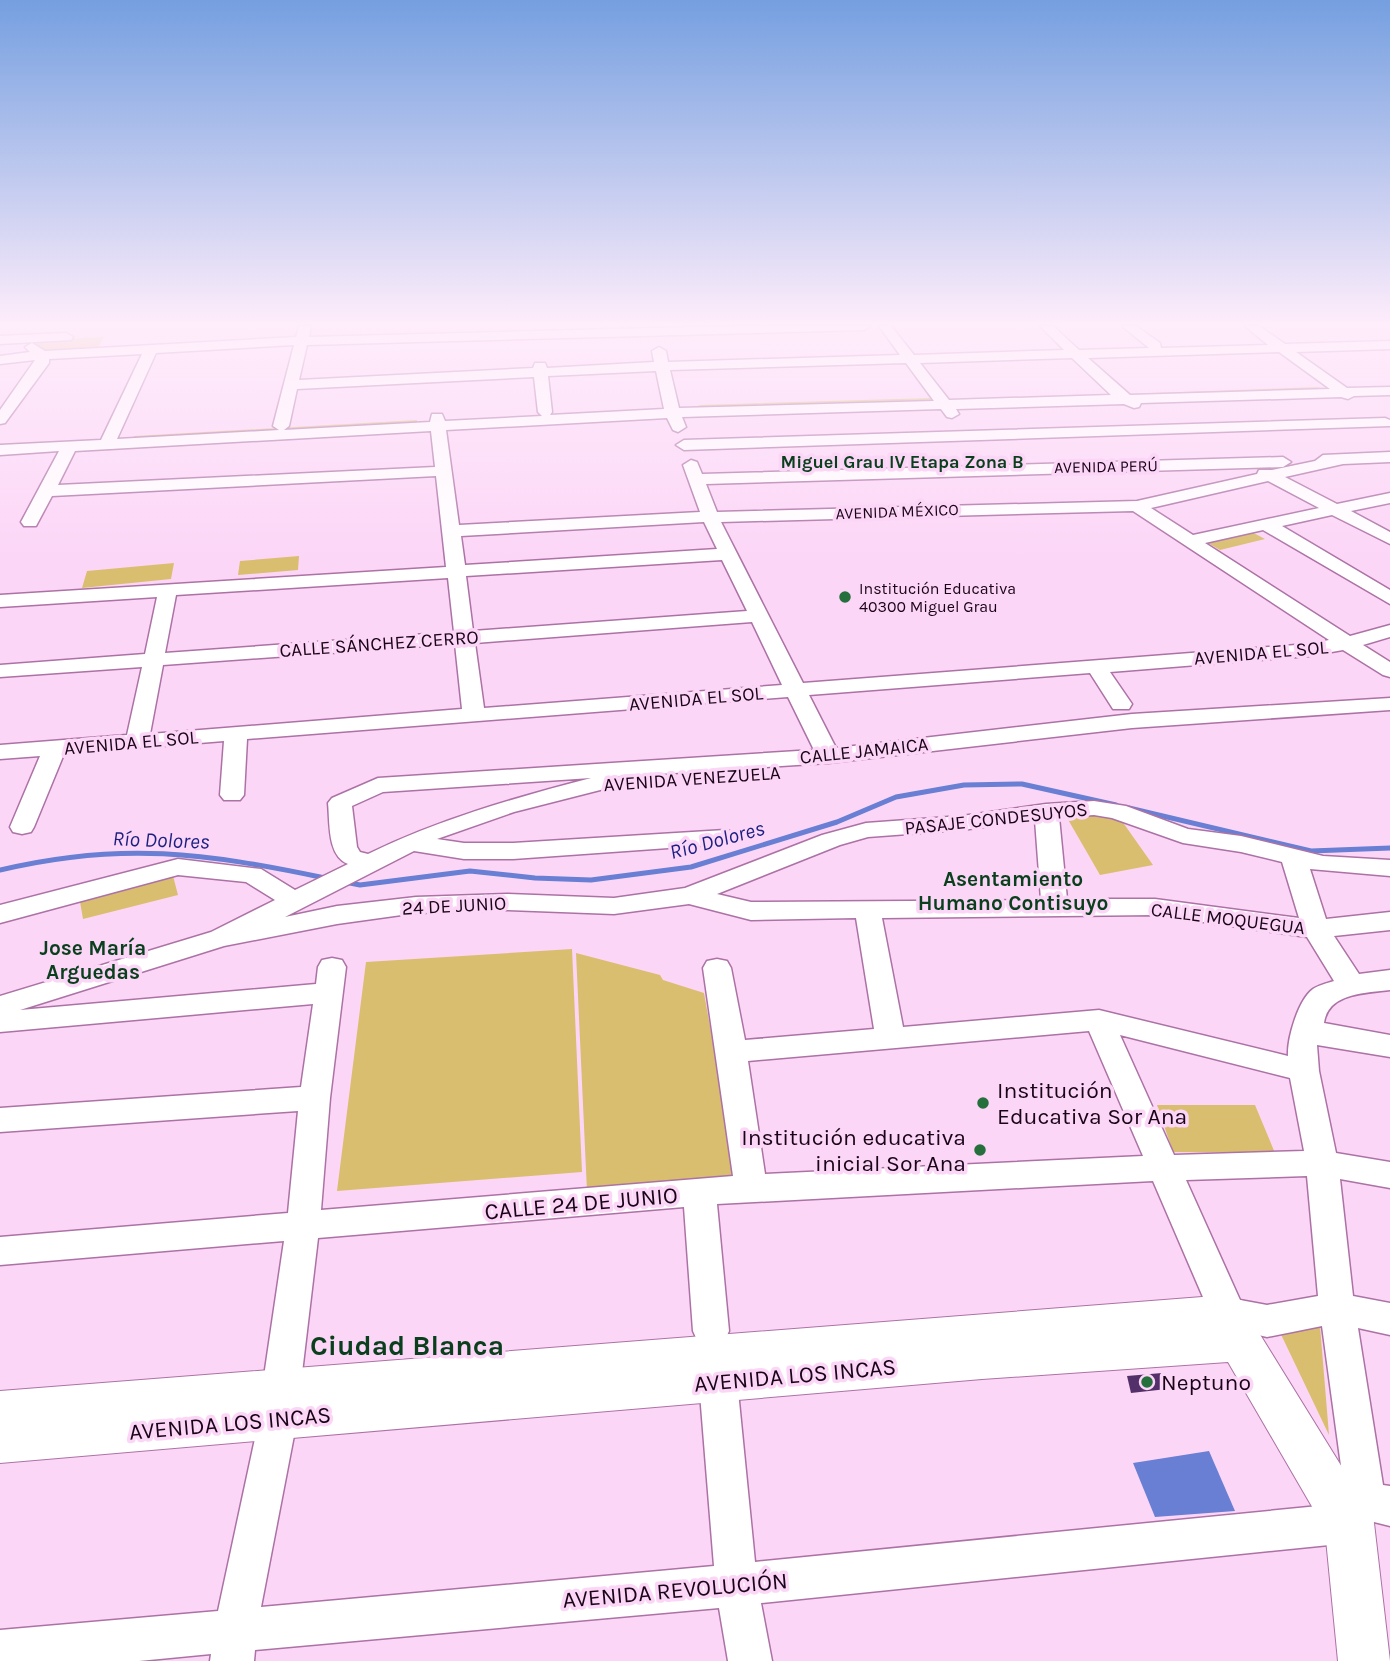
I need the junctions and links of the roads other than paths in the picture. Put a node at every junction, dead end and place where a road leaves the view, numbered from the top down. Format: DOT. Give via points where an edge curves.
graph roads {
  1 [pos="12,404"];
  2 [pos="125,404"];
  3 [pos="287,404"];
  4 [pos="544,404"];
  5 [pos="671,404"];
  6 [pos="836,404"];
  7 [pos="944,404"];
  8 [pos="1133,404"];
  9 [pos="1359,404"];
  10 [pos="672,409"];
  11 [pos="545,411"];
  12 [pos="0,420"];
  13 [pos="437,422"];
  14 [pos="1387,425"];
  15 [pos="281,426"];
  16 [pos="1181,429"];
  17 [pos="109,439"];
  18 [pos="0,441"];
  19 [pos="684,445"];
  20 [pos="70,446"];
  21 [pos="0,450"];
  22 [pos="986,457"];
  23 [pos="1390,457"];
  24 [pos="1339,460"];
  25 [pos="1248,463"];
  26 [pos="443,471"];
  27 [pos="1271,476"];
  28 [pos="696,479"];
  29 [pos="47,491"];
  30 [pos="1390,498"];
  31 [pos="1138,506"];
  32 [pos="1334,508"];
  33 [pos="710,517"];
  34 [pos="30,522"];
  35 [pos="1267,525"];
  36 [pos="451,531"];
  37 [pos="1390,539"];
  38 [pos="1192,540"];
  39 [pos="728,554"];
  40 [pos="456,571"];
  41 [pos="168,590"];
  42 [pos="1390,598"];
  43 [pos="0,601"];
  44 [pos="758,616"];
  45 [pos="1390,631"];
  46 [pos="464,637"];
  47 [pos="1346,643"];
  48 [pos="154,659"];
  49 [pos="1096,666"];
  50 [pos="0,671"];
  51 [pos="1390,671"];
  52 [pos="795,690"];
  53 [pos="1121,704"];
  54 [pos="1390,704"];
  55 [pos="474,715"];
  56 [pos="236,734"];
  57 [pos="137,742"];
  58 [pos="55,748"];
  59 [pos="0,752"];
  60 [pos="828,755"];
  61 [pos="232,795"];
  62 [pos="1046,811"];
  63 [pos="22,827"];
  64 [pos="725,837"];
  65 [pos="410,843"];
  66 [pos="1293,856"];
  67 [pos="368,866"];
  68 [pos="1390,868"];
  69 [pos="689,896"];
  70 [pos="304,898"];
  71 [pos="1055,907"];
  72 [pos="867,908"];
  73 [pos="0,914"];
  74 [pos="1390,921"];
  75 [pos="1317,929"];
  76 [pos="221,939"];
  77 [pos="717,968"];
  78 [pos="1390,980"];
  79 [pos="1351,985"];
  80 [pos="0,1006"];
  81 [pos="1099,1020"];
  82 [pos="0,1023"];
  83 [pos="1308,1031"];
  84 [pos="890,1037"];
  85 [pos="1390,1046"];
  86 [pos="732,1052"];
  87 [pos="1304,1071"];
  88 [pos="315,1098"];
  89 [pos="0,1120"];
  90 [pos="1322,1163"];
  91 [pos="1162,1168"];
  92 [pos="1390,1175"];
  93 [pos="751,1188"];
  94 [pos="699,1193"];
  95 [pos="303,1226"];
  96 [pos="0,1251"];
  97 [pos="1337,1308"];
  98 [pos="1390,1319"];
  99 [pos="1245,1325"];
  100 [pos="710,1331"];
  101 [pos="718,1381"];
  102 [pos="280,1405"];
  103 [pos="0,1413"];
  104 [pos="0,1441"];
  105 [pos="1368,1510"];
  106 [pos="736,1585"];
  107 [pos="233,1645"];
  108 [pos="0,1652"];
  109 [pos="750,1661"];
  110 [pos="1365,1661"];
  1 -- 12 [label="street"];
  2 -- 17 [label="street"];
  3 -- 15 [label="street"];
  4 -- 11 [label="street"];
  5 -- 10 [label="street"];
  6 -- 10 [label="street"];
  7 -- 22 [label="street"];
  8 -- 16 [label="street"];
  9 -- 14 [label="street"];
  10 -- 11 [label="street"];
  10 -- 13 [label="street"];
  10 -- 19 [label="street"];
  11 -- 13 [label="street"];
  13 -- 15 [label="street"];
  13 -- 17 [label="street"];
  13 -- 26 [label="street"];
  14 -- 16 [label="street"];
  15 -- 17 [label="street"];
  16 -- 22 [label="street"];
  16 -- 25 [label="street"];
  17 -- 18 [label="street"];
  17 -- 20 [label="street"];
  19 -- 22 [label="street"];
  19 -- 28 [label="street"];
  20 -- 21 [label="street"];
  20 -- 29 [label="street"];
  22 -- 25 [label="street, AVENIDA PERÚ" via="1083,470"];
  22 -- 28 [label="street"];
  23 -- 24 [label="street, AVENIDA PERÚ"];
  24 -- 25 [label="street, AVENIDA PERÚ"];
  24 -- 27 [label="street, AVENIDA MÉXICO"];
  25 -- 27 [label="street"];
  26 -- 29 [label="street"];
  26 -- 36 [label="street"];
  27 -- 31 [label="street, AVENIDA MÉXICO"];
  27 -- 32 [label="street"];
  28 -- 33 [label="street"];
  29 -- 34 [label="street"];
  30 -- 32 [label="street"];
  31 -- 33 [label="street, AVENIDA MÉXICO"];
  31 -- 38 [label="street"];
  32 -- 35 [label="street"];
  32 -- 37 [label="street"];
  33 -- 36 [label="street, AVENIDA MÉXICO"];
  33 -- 39 [label="street"];
  35 -- 38 [label="street"];
  35 -- 42 [label="street"];
  36 -- 40 [label="street"];
  38 -- 47 [label="street"];
  39 -- 40 [label="street"];
  39 -- 44 [label="street"];
  40 -- 41 [label="street"];
  40 -- 46 [label="street"];
  41 -- 43 [label="street"];
  41 -- 48 [label="street"];
  44 -- 46 [label="street, CALLE SÁNCHEZ CERRO"];
  44 -- 52 [label="street"];
  45 -- 47 [label="street, AVENIDA EL SOL"];
  46 -- 48 [label="street, CALLE SÁNCHEZ CERRO"];
  46 -- 55 [label="street"];
  47 -- 49 [label="street, AVENIDA EL SOL" via="1309,650"];
  47 -- 51 [label="street"];
  48 -- 50 [label="street, CALLE SÁNCHEZ CERRO"];
  48 -- 57 [label="street"];
  49 -- 52 [label="street, AVENIDA EL SOL"];
  49 -- 53 [label="street"];
  52 -- 55 [label="street, AVENIDA EL SOL"];
  52 -- 60 [label="street"];
  54 -- 60 [label="street, CALLE JAMAICA" via="1132,721"];
  55 -- 56 [label="street, AVENIDA EL SOL"];
  56 -- 57 [label="street, AVENIDA EL SOL"];
  56 -- 61 [label="street"];
  57 -- 58 [label="street, AVENIDA EL SOL"];
  58 -- 59 [label="street, AVENIDA EL SOL"];
  58 -- 63 [label="street"];
  60 -- 65 [label="street, AVENIDA VENEZUELA" via="823,764 807,770 605,782 506,807"];
  60 -- 67 [label="street, CALLE JAMAICA" via="378,785 340,803 345,847"];
  62 -- 66 [label="street, PASAJE CONDESUYOS" via="1108,809 1183,836"];
  62 -- 69 [label="street, PASAJE CONDESUYOS" via="866,830"];
  62 -- 71 [label="street"];
  64 -- 65 [label="street" via="513,851"];
  65 -- 67 [label="street, AVENIDA VENEZUELA"];
  66 -- 68 [label="street, PASAJE CONDESUYOS" via="1324,864"];
  66 -- 75 [label="street"];
  67 -- 70 [label="street, AVENIDA VENEZUELA"];
  69 -- 72 [label="street, CALLE MOQUEGUA" via="751,911"];
  69 -- 76 [label="street, 24 DE JUNIO" via="614,906 416,905 337,915"];
  70 -- 73 [label="street" via="252,875 178,867"];
  70 -- 76 [label="street, AVENIDA VENEZUELA"];
  71 -- 72 [label="street, CALLE MOQUEGUA"];
  71 -- 75 [label="street, CALLE MOQUEGUA" via="1188,909"];
  72 -- 84 [label="street"];
  74 -- 75 [label="street, CALLE MOQUEGUA"];
  75 -- 79 [label="street"];
  76 -- 80 [label="street, AVENIDA VENEZUELA"];
  77 -- 86 [label="street"];
  78 -- 79 [label="street"];
  79 -- 83 [label="street" via="1323,996 1311,1012"];
  81 -- 84 [label="street"];
  81 -- 87 [label="street"];
  81 -- 91 [label="street"];
  82 -- 88 [label="street" via="330,980"];
  83 -- 85 [label="street"];
  83 -- 87 [label="street" via="1302,1045"];
  84 -- 86 [label="street"];
  86 -- 93 [label="street"];
  87 -- 90 [label="street"];
  88 -- 89 [label="street"];
  88 -- 95 [label="street"];
  90 -- 91 [label="street, CALLE 24 DE JUNIO"];
  90 -- 92 [label="street, CALLE 24 DE JUNIO"];
  90 -- 97 [label="street"];
  91 -- 93 [label="street, CALLE 24 DE JUNIO"];
  91 -- 99 [label="street"];
  93 -- 94 [label="street, CALLE 24 DE JUNIO"];
  94 -- 95 [label="street, CALLE 24 DE JUNIO"];
  94 -- 100 [label="street"];
  95 -- 96 [label="street, CALLE 24 DE JUNIO"];
  95 -- 102 [label="street"];
  97 -- 98 [label="street"];
  97 -- 99 [label="street"];
  97 -- 105 [label="street"];
  99 -- 101 [label="main road, AVENIDA LOS INCAS"];
  99 -- 102 [label="main road, AVENIDA LOS INCAS"];
  99 -- 105 [label="main road"];
  101 -- 102 [label="main road, AVENIDA LOS INCAS"];
  101 -- 106 [label="street"];
  102 -- 103 [label="main road, AVENIDA LOS INCAS"];
  102 -- 104 [label="main road, AVENIDA LOS INCAS"];
  102 -- 107 [label="street"];
  105 -- 106 [label="street, AVENIDA REVOLUCIÓN"];
  105 -- 110 [label="main road"];
  106 -- 107 [label="street, AVENIDA REVOLUCIÓN"];
  106 -- 109 [label="street"];
  107 -- 108 [label="street, AVENIDA REVOLUCIÓN"];
}
